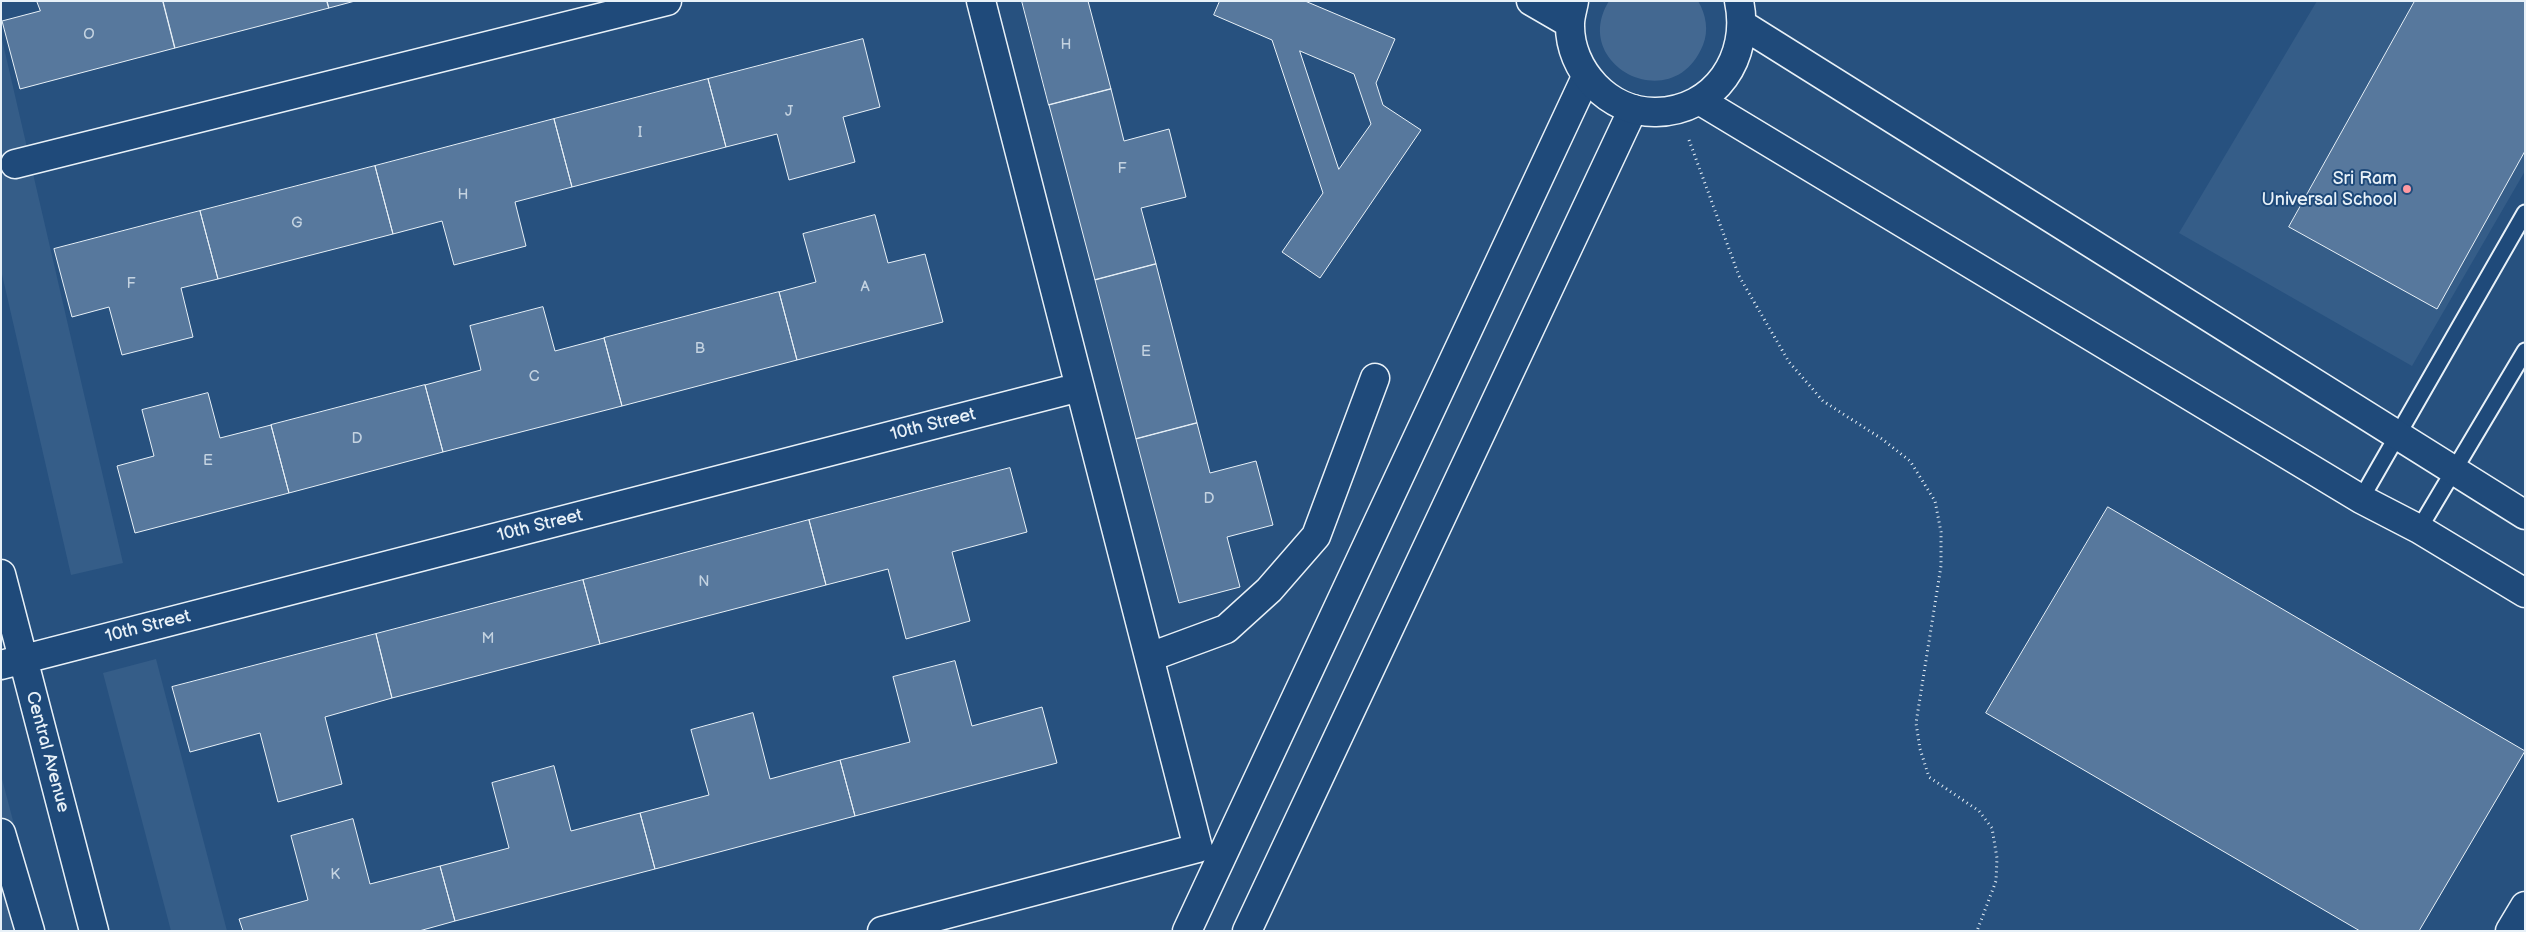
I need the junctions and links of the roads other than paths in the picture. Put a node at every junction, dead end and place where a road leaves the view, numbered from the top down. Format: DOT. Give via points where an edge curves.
graph roads {
  1 [pos="667,1"];
  2 [pos="981,1"];
  3 [pos="1531,1"];
  4 [pos="1572,12"];
  5 [pos="1741,13"];
  6 [pos="1586,77"];
  7 [pos="1689,105"];
  8 [pos="1633,109"];
  9 [pos="15,164"];
  10 [pos="2525,213"];
  11 [pos="2525,351"];
  12 [pos="1375,378"];
  13 [pos="1080,387"];
  14 [pos="2398,437"];
  15 [pos="2455,471"];
  16 [pos="2361,499"];
  17 [pos="2525,515"];
  18 [pos="2419,530"];
  19 [pos="1,574"];
  20 [pos="2525,592"];
  21 [pos="1150,657"];
  22 [pos="12,662"];
  23 [pos="1,833"];
  24 [pos="2525,906"];
  25 [pos="30,931"];
  26 [pos="94,931"];
  27 [pos="882,931"];
  28 [pos="1187,931"];
  29 [pos="1247,931"];
  30 [pos="2510,931"];
  1 -- 9 [label="street"];
  2 -- 13 [label="street"];
  3 -- 4 [label="street"];
  4 -- 6 [label="street" via="1573,51"];
  5 -- 7 [label="street" via="1738,54 1723,81"];
  5 -- 14 [label="street"];
  6 -- 8 [label="street" via="1607,97"];
  6 -- 28 [label="street"];
  7 -- 8 [label="street" via="1655,112"];
  7 -- 16 [label="street"];
  8 -- 29 [label="street"];
  10 -- 14 [label="lane"];
  11 -- 15 [label="lane"];
  12 -- 21 [label="street" via="1316,536 1269,590 1226,629"];
  13 -- 21 [label="street"];
  13 -- 22 [label="street, 10th Street"];
  14 -- 15 [label="street"];
  14 -- 16 [label="lane"];
  15 -- 17 [label="street"];
  15 -- 18 [label="lane"];
  16 -- 18 [label="street"];
  18 -- 20 [label="street"];
  19 -- 22 [label="street, Central Avenue"];
  21 -- 27 [label="street" via="1198,848"];
  22 -- 26 [label="street, Central Avenue"];
  23 -- 25 [label="street"];
  24 -- 30 [label="street"];
}
